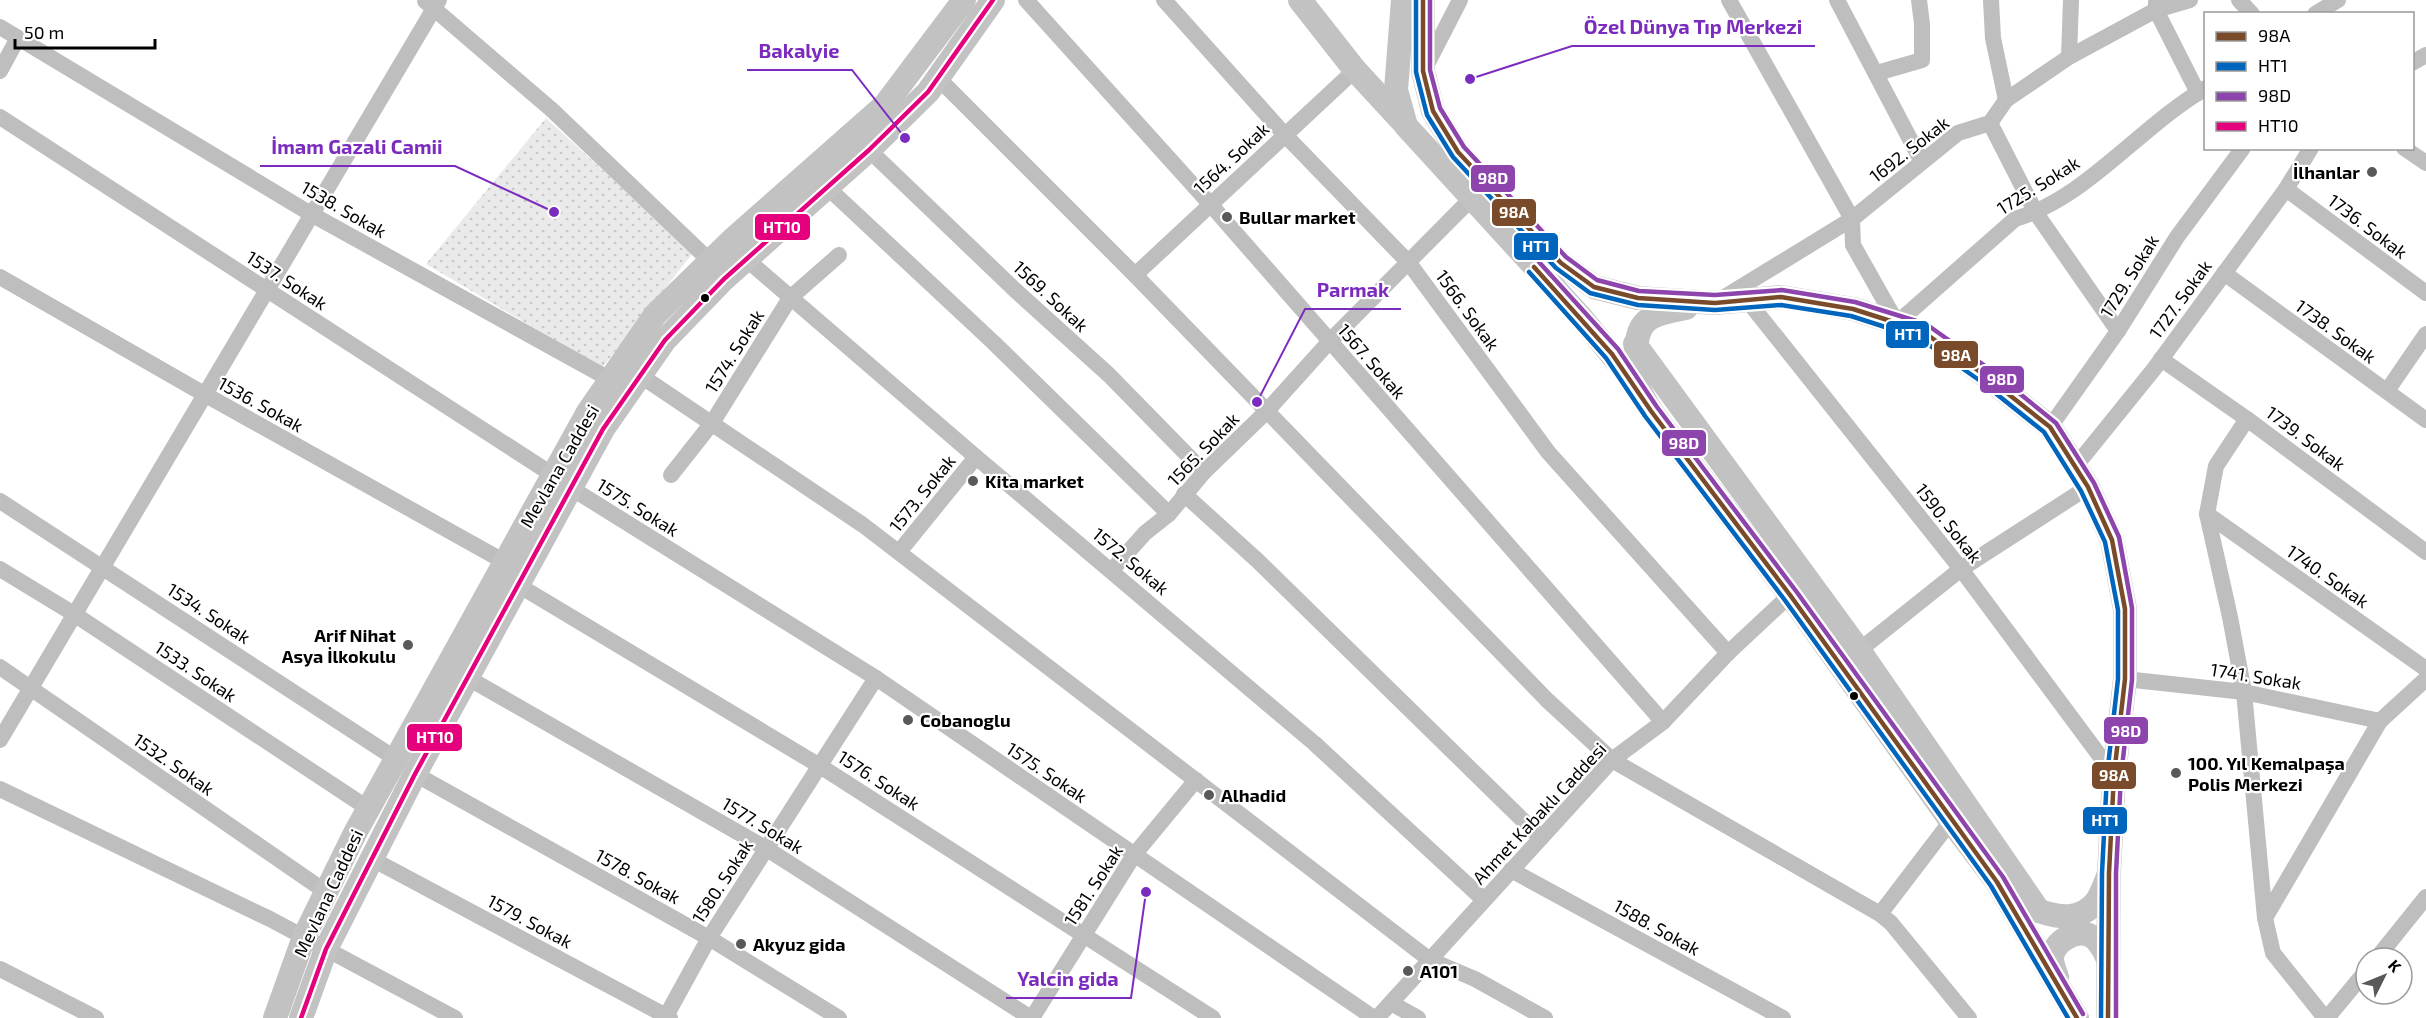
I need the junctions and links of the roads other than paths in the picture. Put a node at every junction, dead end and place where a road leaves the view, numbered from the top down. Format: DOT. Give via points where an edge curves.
graph roads {
  1 [pos="964,0"];
  2 [pos="993,0"];
  3 [pos="1026,0"];
  4 [pos="1164,0"];
  5 [pos="1300,0"];
  6 [pos="1403,0"];
  7 [pos="1423,0"];
  8 [pos="1460,0"];
  9 [pos="1729,0"];
  10 [pos="1838,0"];
  11 [pos="1919,0"];
  12 [pos="1992,0"];
  13 [pos="2072,0"];
  14 [pos="2190,0"];
  15 [pos="2240,0"];
  16 [pos="2338,0"];
  17 [pos="432,2"];
  18 [pos="2156,5"];
  19 [pos="2250,12"];
  20 [pos="2318,12"];
  21 [pos="0,27"];
  22 [pos="18,38"];
  23 [pos="2069,57"];
  24 [pos="1355,70"];
  25 [pos="0,71"];
  26 [pos="1424,71"];
  27 [pos="1877,73"];
  28 [pos="938,78"];
  29 [pos="2202,91"];
  30 [pos="2006,100"];
  31 [pos="0,117"];
  32 [pos="1990,123"];
  33 [pos="1406,126"];
  34 [pos="1284,135"];
  35 [pos="869,150"];
  36 [pos="2242,150"];
  37 [pos="2309,150"];
  38 [pos="2407,150"];
  39 [pos="1922,162"];
  40 [pos="2426,164"];
  41 [pos="827,187"];
  42 [pos="2286,189"];
  43 [pos="1472,198"];
  44 [pos="1211,205"];
  45 [pos="2037,213"];
  46 [pos="311,214"];
  47 [pos="1852,219"];
  48 [pos="838,255"];
  49 [pos="746,259"];
  50 [pos="710,261"];
  51 [pos="1408,263"];
  52 [pos="2224,273"];
  53 [pos="1135,275"];
  54 [pos="0,277"];
  55 [pos="266,291"];
  56 [pos="2426,293"];
  57 [pos="790,298"];
  58 [pos="1747,300"];
  59 [pos="1715,303"];
  60 [pos="1897,323"];
  61 [pos="2118,331"];
  62 [pos="2426,334"];
  63 [pos="1329,342"];
  64 [pos="1635,344"];
  65 [pos="2161,359"];
  66 [pos="641,375"];
  67 [pos="611,380"];
  68 [pos="1636,384"];
  69 [pos="2387,391"];
  70 [pos="204,394"];
  71 [pos="1266,412"];
  72 [pos="2247,419"];
  73 [pos="2426,420"];
  74 [pos="712,423"];
  75 [pos="2049,427"];
  76 [pos="976,458"];
  77 [pos="1204,472"];
  78 [pos="671,475"];
  79 [pos="2081,478"];
  80 [pos="562,482"];
  81 [pos="1184,494"];
  82 [pos="0,501"];
  83 [pos="1169,514"];
  84 [pos="2207,514"];
  85 [pos="899,552"];
  86 [pos="2426,552"];
  87 [pos="505,562"];
  88 [pos="102,566"];
  89 [pos="0,568"];
  90 [pos="1961,569"];
  91 [pos="1112,570"];
  92 [pos="518,585"];
  93 [pos="1790,595"];
  94 [pos="74,614"];
  95 [pos="1859,651"];
  96 [pos="1728,653"];
  97 [pos="1840,666"];
  98 [pos="0,667"];
  99 [pos="2426,669"];
  100 [pos="468,678"];
  101 [pos="876,678"];
  102 [pos="2124,679"];
  103 [pos="2426,679"];
  104 [pos="30,688"];
  105 [pos="2244,692"];
  106 [pos="2380,721"];
  107 [pos="1663,722"];
  108 [pos="0,740"];
  109 [pos="396,759"];
  110 [pos="1612,760"];
  111 [pos="820,766"];
  112 [pos="415,774"];
  113 [pos="2114,775"];
  114 [pos="1196,780"];
  115 [pos="0,789"];
  116 [pos="369,809"];
  117 [pos="1951,821"];
  118 [pos="1541,838"];
  119 [pos="767,849"];
  120 [pos="1134,855"];
  121 [pos="372,859"];
  122 [pos="1511,870"];
  123 [pos="2109,873"];
  124 [pos="326,892"];
  125 [pos="2426,897"];
  126 [pos="1484,900"];
  127 [pos="1880,914"];
  128 [pos="2265,918"];
  129 [pos="1084,935"];
  130 [pos="304,937"];
  131 [pos="709,938"];
  132 [pos="2387,946"];
  133 [pos="326,949"];
  134 [pos="2108,959"];
  135 [pos="1430,960"];
  136 [pos="0,969"];
  137 [pos="2354,985"];
  138 [pos="2061,987"];
  139 [pos="1391,1003"];
  140 [pos="667,1017"];
  141 [pos="96,1018"];
  142 [pos="275,1018"];
  143 [pos="301,1018"];
  144 [pos="455,1018"];
  145 [pos="838,1018"];
  146 [pos="1031,1018"];
  147 [pos="1213,1018"];
  148 [pos="1375,1018"];
  149 [pos="1418,1018"];
  150 [pos="1545,1018"];
  151 [pos="1783,1018"];
  152 [pos="1969,1018"];
  153 [pos="2077,1018"];
  154 [pos="2108,1018"];
  155 [pos="2326,1018"];
  1 -- 50 [label="main road, Mevlana Caddesi" via="885,105"];
  2 -- 28 [label="main road, Mevlana Caddesi"];
  3 -- 44 [label="street, 1567. Sokak"];
  4 -- 34 [label="street, 1566. Sokak"];
  5 -- 24 [label="main road"];
  6 -- 33 [label="main road" via="1396,90"];
  7 -- 26 [label="main road"];
  8 -- 26 [label="street"];
  9 -- 47 [label="street"];
  10 -- 27 [label="street"];
  11 -- 27 [label="street" via="1922,60"];
  12 -- 30 [label="street" via="1993,38"];
  13 -- 23 [label="street"];
  14 -- 18 [label="street"];
  15 -- 19 [label="street"];
  16 -- 20 [label="street"];
  17 -- 46 [label="street"];
  17 -- 50 [label="street"];
  18 -- 23 [label="street"];
  18 -- 29 [label="street"];
  21 -- 22 [label="street, 1538. Sokak"];
  22 -- 25 [label="street"];
  22 -- 46 [label="street, 1538. Sokak"];
  23 -- 30 [label="street"];
  24 -- 33 [label="main road"];
  24 -- 34 [label="street, 1564. Sokak"];
  26 -- 59 [label="main road" via="1433,111 1458,152 1561,263 1594,287 1638,298"];
  27 -- 39 [label="street"];
  28 -- 35 [label="main road, Mevlana Caddesi"];
  28 -- 53 [label="street"];
  29 -- 45 [label="street, 1725. Sokak"];
  30 -- 32 [label="street"];
  31 -- 55 [label="street, 1537. Sokak"];
  32 -- 39 [label="street, 1692. Sokak" via="1958,133"];
  32 -- 45 [label="street"];
  33 -- 43 [label="main road"];
  34 -- 44 [label="street, 1564. Sokak"];
  34 -- 51 [label="street, 1566. Sokak"];
  35 -- 41 [label="main road, Mevlana Caddesi"];
  35 -- 77 [label="street, 1569. Sokak" via="1109,375"];
  36 -- 61 [label="street, 1729. Sokak" via="2177,237"];
  37 -- 42 [label="street, 1727. Sokak"];
  38 -- 40 [label="street"];
  39 -- 47 [label="street, 1692. Sokak"];
  41 -- 49 [label="main road, Mevlana Caddesi"];
  41 -- 83 [label="street"];
  42 -- 52 [label="street, 1727. Sokak"];
  42 -- 56 [label="street, 1736. Sokak"];
  43 -- 51 [label="street, 1565. Sokak"];
  43 -- 68 [label="main road"];
  44 -- 53 [label="street, 1564. Sokak"];
  44 -- 63 [label="street, 1567. Sokak"];
  45 -- 60 [label="street, 1725. Sokak" via="2015,219"];
  45 -- 61 [label="street"];
  46 -- 55 [label="street"];
  46 -- 67 [label="street, 1538. Sokak"];
  47 -- 59 [label="street, 1692. Sokak"];
  47 -- 60 [label="street" via="1852,245"];
  48 -- 57 [label="street, 1574. Sokak"];
  49 -- 57 [label="street, 1572. Sokak"];
  49 -- 66 [label="main road, Mevlana Caddesi" via="665,340"];
  50 -- 67 [label="main road, Mevlana Caddesi" via="655,315"];
  51 -- 63 [label="street, 1565. Sokak"];
  51 -- 96 [label="street, 1566. Sokak" via="1548,452"];
  52 -- 65 [label="street, 1727. Sokak"];
  52 -- 69 [label="street, 1738. Sokak"];
  53 -- 71 [label="street"];
  54 -- 70 [label="street, 1536. Sokak"];
  55 -- 70 [label="street"];
  55 -- 80 [label="street, 1537. Sokak"];
  57 -- 74 [label="street, 1574. Sokak"];
  57 -- 76 [label="street, 1572. Sokak"];
  58 -- 59 [label="main road"];
  58 -- 60 [label="main road" via="1781,297 1853,309"];
  58 -- 90 [label="street, 1590. Sokak"];
  59 -- 64 [label="main road" via="1650,317 1640,327"];
  60 -- 75 [label="main road" via="1922,331"];
  61 -- 75 [label="street, 1729. Sokak"];
  62 -- 69 [label="street"];
  63 -- 71 [label="street, 1565. Sokak"];
  63 -- 107 [label="street, 1567. Sokak"];
  64 -- 68 [label="main road"];
  64 -- 95 [label="main road"];
  65 -- 72 [label="street, 1739. Sokak"];
  65 -- 79 [label="street, 1727. Sokak"];
  66 -- 74 [label="street"];
  66 -- 80 [label="main road, Mevlana Caddesi"];
  67 -- 80 [label="main road, Mevlana Caddesi" via="588,412"];
  68 -- 93 [label="main road" via="1651,411"];
  69 -- 73 [label="street, 1738. Sokak"];
  70 -- 87 [label="street, 1536. Sokak"];
  70 -- 88 [label="street"];
  71 -- 77 [label="street, 1565. Sokak"];
  71 -- 110 [label="street" via="1546,700"];
  72 -- 84 [label="street" via="2216,466"];
  72 -- 86 [label="street, 1739. Sokak"];
  74 -- 78 [label="street, 1574. Sokak"];
  74 -- 85 [label="street"];
  75 -- 79 [label="main road"];
  76 -- 85 [label="street, 1573. Sokak"];
  76 -- 91 [label="street, 1572. Sokak"];
  77 -- 81 [label="street, 1565. Sokak"];
  79 -- 90 [label="street, 1727. Sokak"];
  79 -- 102 [label="main road" via="2112,540 2125,609"];
  80 -- 87 [label="main road, Mevlana Caddesi"];
  80 -- 92 [label="main road, Mevlana Caddesi"];
  80 -- 101 [label="street, 1575. Sokak"];
  81 -- 83 [label="street, 1565. Sokak"];
  81 -- 118 [label="street" via="1258,561"];
  82 -- 88 [label="street, 1534. Sokak"];
  83 -- 91 [label="street, 1565. Sokak" via="1145,533"];
  84 -- 99 [label="street, 1740. Sokak"];
  84 -- 105 [label="street"];
  85 -- 114 [label="street"];
  87 -- 109 [label="main road, Mevlana Caddesi"];
  88 -- 94 [label="street"];
  88 -- 109 [label="street, 1534. Sokak"];
  89 -- 94 [label="street, 1533. Sokak"];
  90 -- 95 [label="street, 1727. Sokak"];
  90 -- 113 [label="street, 1590. Sokak"];
  91 -- 126 [label="street, 1572. Sokak" via="1314,743"];
  92 -- 100 [label="main road, Mevlana Caddesi"];
  92 -- 111 [label="street, 1576. Sokak"];
  93 -- 96 [label="street, Ahmet Kabaklı Caddesi"];
  93 -- 97 [label="main road"];
  94 -- 104 [label="street"];
  94 -- 116 [label="street, 1533. Sokak"];
  95 -- 97 [label="street, 1727. Sokak"];
  95 -- 123 [label="main road" via="2039,911 2060,918 2081,914 2096,902"];
  96 -- 107 [label="street, Ahmet Kabaklı Caddesi"];
  97 -- 117 [label="main road"];
  98 -- 104 [label="street, 1532. Sokak"];
  100 -- 112 [label="main road, Mevlana Caddesi"];
  100 -- 119 [label="street, 1577. Sokak"];
  101 -- 111 [label="street, 1580. Sokak"];
  101 -- 120 [label="street, 1575. Sokak"];
  102 -- 105 [label="street, 1741. Sokak"];
  102 -- 113 [label="main road"];
  103 -- 106 [label="street"];
  104 -- 108 [label="street"];
  104 -- 124 [label="street, 1532. Sokak"];
  105 -- 106 [label="street, 1741. Sokak"];
  105 -- 128 [label="street"];
  106 -- 128 [label="street"];
  107 -- 110 [label="street, Ahmet Kabaklı Caddesi"];
  109 -- 116 [label="main road, Mevlana Caddesi"];
  110 -- 118 [label="street, Ahmet Kabaklı Caddesi"];
  110 -- 127 [label="street"];
  111 -- 119 [label="street, 1580. Sokak"];
  111 -- 129 [label="street, 1576. Sokak"];
  112 -- 121 [label="main road, Mevlana Caddesi"];
  112 -- 131 [label="street, 1578. Sokak"];
  113 -- 123 [label="main road"];
  114 -- 120 [label="street, 1581. Sokak"];
  114 -- 135 [label="street"];
  115 -- 130 [label="street"];
  116 -- 124 [label="main road, Mevlana Caddesi"];
  117 -- 127 [label="street"];
  117 -- 138 [label="main road" via="1997,882"];
  118 -- 122 [label="street, Ahmet Kabaklı Caddesi"];
  119 -- 131 [label="street, 1580. Sokak"];
  119 -- 146 [label="street, 1577. Sokak"];
  120 -- 129 [label="street, 1581. Sokak"];
  120 -- 148 [label="street, 1575. Sokak"];
  121 -- 133 [label="main road, Mevlana Caddesi"];
  121 -- 140 [label="street, 1579. Sokak"];
  122 -- 126 [label="street, Ahmet Kabaklı Caddesi"];
  122 -- 151 [label="street, 1588. Sokak"];
  123 -- 134 [label="main road"];
  124 -- 130 [label="main road, Mevlana Caddesi"];
  125 -- 132 [label="street"];
  126 -- 135 [label="street, Ahmet Kabaklı Caddesi"];
  127 -- 152 [label="street"];
  128 -- 155 [label="street" via="2272,952"];
  129 -- 146 [label="street, 1581. Sokak"];
  129 -- 147 [label="street, 1576. Sokak"];
  130 -- 133 [label="street"];
  130 -- 142 [label="main road, Mevlana Caddesi"];
  131 -- 140 [label="street, 1580. Sokak"];
  131 -- 145 [label="street, 1578. Sokak"];
  133 -- 143 [label="main road, Mevlana Caddesi"];
  133 -- 144 [label="street"];
  134 -- 138 [label="main road" via="2092,937 2071,936 2058,945 2052,957"];
  134 -- 154 [label="main road"];
  135 -- 139 [label="street, Ahmet Kabaklı Caddesi"];
  135 -- 150 [label="street" via="1475,979"];
  136 -- 141 [label="street"];
  137 -- 155 [label="street"];
  138 -- 153 [label="main road"];
  139 -- 148 [label="street, Ahmet Kabaklı Caddesi"];
  139 -- 149 [label="street"];
}
